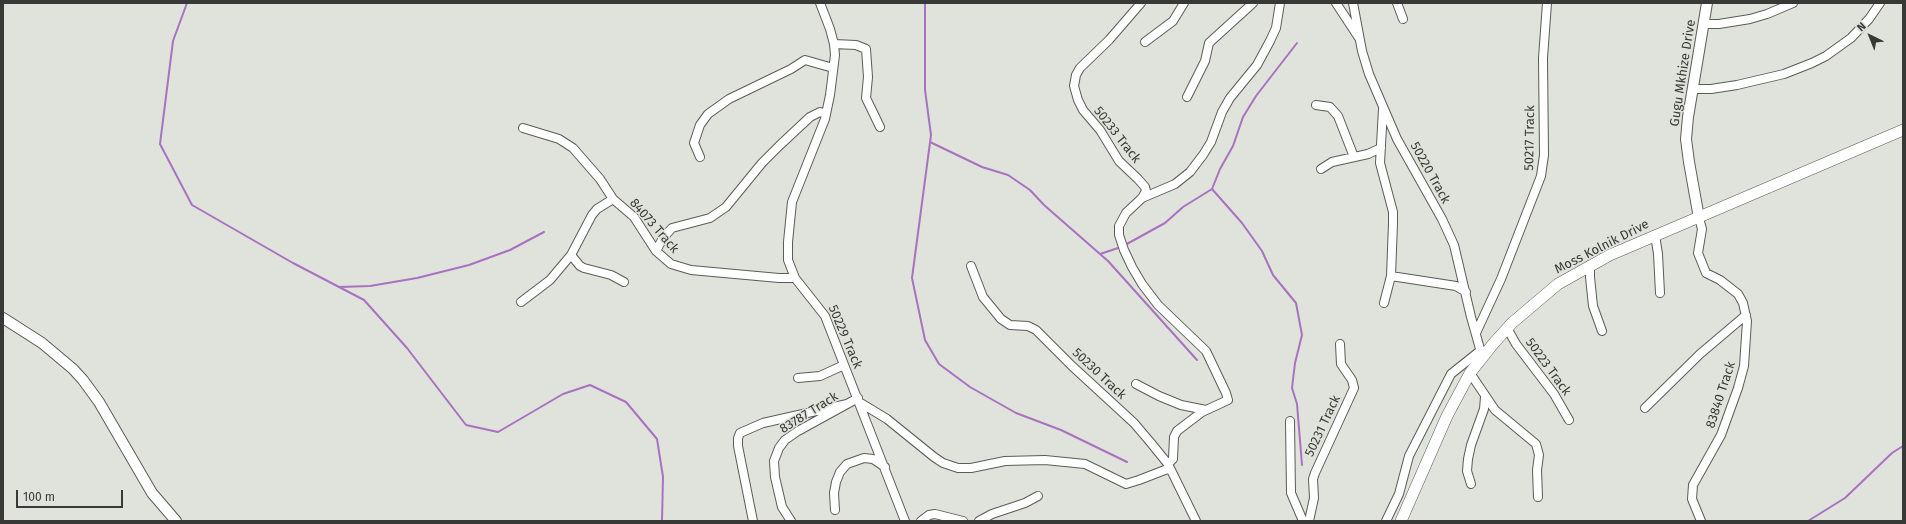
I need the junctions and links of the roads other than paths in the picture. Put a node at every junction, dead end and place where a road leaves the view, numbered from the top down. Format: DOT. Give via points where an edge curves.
graph roads {
  1 [pos="820,3"];
  2 [pos="1141,3"];
  3 [pos="1184,3"];
  4 [pos="1253,3"];
  5 [pos="1280,3"];
  6 [pos="1336,3"];
  7 [pos="1353,3"];
  8 [pos="1397,3"];
  9 [pos="1547,3"];
  10 [pos="1707,3"];
  11 [pos="1793,3"];
  12 [pos="1880,3"];
  13 [pos="1403,19"];
  14 [pos="1704,24"];
  15 [pos="1360,39"];
  16 [pos="1146,42"];
  17 [pos="834,44"];
  18 [pos="833,68"];
  19 [pos="1693,90"];
  20 [pos="1187,97"];
  21 [pos="1316,105"];
  22 [pos="1383,108"];
  23 [pos="826,114"];
  24 [pos="880,127"];
  25 [pos="523,128"];
  26 [pos="1903,130"];
  27 [pos="1381,148"];
  28 [pos="1354,157"];
  29 [pos="700,158"];
  30 [pos="1321,169"];
  31 [pos="613,198"];
  32 [pos="1142,198"];
  33 [pos="1699,218"];
  34 [pos="1655,235"];
  35 [pos="656,251"];
  36 [pos="571,255"];
  37 [pos="1590,265"];
  38 [pos="971,266"];
  39 [pos="1391,276"];
  40 [pos="795,278"];
  41 [pos="624,282"];
  42 [pos="1466,292"];
  43 [pos="1660,293"];
  44 [pos="520,302"];
  45 [pos="1384,303"];
  46 [pos="1746,314"];
  47 [pos="3,318"];
  48 [pos="1508,328"];
  49 [pos="1602,331"];
  50 [pos="1476,333"];
  51 [pos="1340,344"];
  52 [pos="1481,353"];
  53 [pos="844,365"];
  54 [pos="1470,373"];
  55 [pos="798,378"];
  56 [pos="1136,384"];
  57 [pos="1485,396"];
  58 [pos="858,400"];
  59 [pos="847,404"];
  60 [pos="1645,408"];
  61 [pos="1206,410"];
  62 [pos="1569,420"];
  63 [pos="1290,421"];
  64 [pos="1169,466"];
  65 [pos="885,467"];
  66 [pos="1471,484"];
  67 [pos="1038,496"];
  68 [pos="1538,497"];
  69 [pos="835,510"];
  70 [pos="176,521"];
  71 [pos="753,521"];
  72 [pos="790,521"];
  73 [pos="905,521"];
  74 [pos="921,521"];
  75 [pos="963,521"];
  76 [pos="979,521"];
  77 [pos="1196,521"];
  78 [pos="1302,521"];
  79 [pos="1309,521"];
  80 [pos="1386,521"];
  81 [pos="1401,521"];
  82 [pos="1701,521"];
  1 -- 17 [label="street, 50229 Track"];
  2 -- 32 [label="street, 50233 Track" via="1080,68 1074,86 1083,110 1100,130 1119,161 1143,184 1146,191"];
  3 -- 16 [label="street" via="1173,21"];
  4 -- 20 [label="street" via="1209,43 1204,61"];
  5 -- 32 [label="street" via="1276,28 1270,41 1257,65 1230,98 1203,155 1190,172 1175,184"];
  6 -- 15 [label="street"];
  7 -- 15 [label="street, 50220 Track"];
  8 -- 13 [label="street"];
  9 -- 50 [label="street, 50217 Track" via="1543,58 1544,155 1541,176 1501,279"];
  10 -- 14 [label="street, Gugu Mkhize Drive"];
  11 -- 14 [label="street" via="1756,17 1719,24"];
  12 -- 19 [label="street" via="1851,38 1812,63 1784,74 1711,89"];
  14 -- 19 [label="street, Gugu Mkhize Drive"];
  15 -- 22 [label="street, 50220 Track" via="1369,74"];
  17 -- 18 [label="street, 50229 Track"];
  17 -- 24 [label="street" via="856,45 866,49 866,98"];
  18 -- 23 [label="street, 50229 Track"];
  18 -- 29 [label="street" via="805,60 786,72 729,99 708,114 700,125 694,143"];
  19 -- 33 [label="street, Gugu Mkhize Drive" via="1686,138"];
  21 -- 28 [label="street" via="1330,108 1338,116"];
  22 -- 27 [label="street"];
  22 -- 42 [label="street, 50220 Track" via="1450,235"];
  23 -- 35 [label="street" via="820,112 810,117 762,163 726,207 710,218 672,228"];
  23 -- 40 [label="street, 50229 Track" via="790,210 788,260"];
  25 -- 31 [label="street, 84073 Track" via="568,144 600,178"];
  26 -- 33 [label="main road, Moss Kolnik Drive"];
  27 -- 28 [label="street"];
  27 -- 39 [label="street" via="1380,162 1393,212"];
  28 -- 30 [label="street" via="1332,162"];
  31 -- 35 [label="street, 84073 Track" via="634,217"];
  31 -- 36 [label="street" via="597,209"];
  32 -- 61 [label="street" via="1120,223 1119,236 1142,284 1158,305 1206,351 1221,380 1228,400"];
  33 -- 34 [label="main road, Moss Kolnik Drive"];
  33 -- 46 [label="street, 83840 Track" via="1702,229 1698,252 1706,273 1738,294"];
  34 -- 37 [label="main road, Moss Kolnik Drive"];
  34 -- 43 [label="street"];
  35 -- 40 [label="street, 84073 Track" via="671,264 682,269"];
  36 -- 41 [label="street" via="580,266 612,275"];
  36 -- 44 [label="street" via="550,280"];
  37 -- 48 [label="main road, Moss Kolnik Drive" via="1558,284"];
  37 -- 49 [label="street" via="1593,306"];
  38 -- 64 [label="street, 50230 Track" via="983,297 1001,319 1010,325 1028,326 1036,330 1134,423"];
  39 -- 42 [label="street" via="1456,286"];
  39 -- 45 [label="street"];
  40 -- 53 [label="street, 50229 Track" via="822,311"];
  42 -- 50 [label="street, 50220 Track"];
  46 -- 60 [label="street" via="1700,354"];
  46 -- 82 [label="street, 83840 Track" via="1746,353 1738,388 1721,435 1692,485 1692,499"];
  47 -- 70 [label="street" via="42,343 83,380 99,402 152,493"];
  48 -- 52 [label="main road, Moss Kolnik Drive"];
  48 -- 62 [label="street, 50223 Track" via="1516,344 1554,394"];
  50 -- 52 [label="street, 50220 Track"];
  51 -- 79 [label="street, 50231 Track" via="1341,364 1352,380 1354,388 1315,473"];
  52 -- 54 [label="main road, Moss Kolnik Drive"];
  52 -- 80 [label="street" via="1451,374 1409,456 1399,494"];
  53 -- 55 [label="street" via="820,376"];
  53 -- 58 [label="street, 50229 Track"];
  54 -- 57 [label="street"];
  54 -- 81 [label="main road, Moss Kolnik Drive" via="1447,416"];
  56 -- 61 [label="street" via="1181,405"];
  57 -- 66 [label="street" via="1484,409 1470,445 1467,471"];
  57 -- 68 [label="street" via="1494,410 1536,444 1539,455"];
  58 -- 59 [label="street, 83787 Track"];
  58 -- 64 [label="street" via="887,419 934,457 958,468 1005,461 1046,460 1085,464 1126,484"];
  58 -- 65 [label="street, 50229 Track"];
  59 -- 71 [label="street" via="763,424 740,433 738,446"];
  59 -- 72 [label="street, 83787 Track" via="798,431 779,448 774,461 776,482 782,507"];
  61 -- 64 [label="street" via="1185,423 1175,433 1174,457"];
  63 -- 78 [label="street" via="1291,493"];
  64 -- 77 [label="street, 50230 Track"];
  65 -- 69 [label="street" via="873,459 864,458 847,464 836,482"];
  65 -- 73 [label="street, 50229 Track"];
  67 -- 76 [label="street"];
  74 -- 75 [label="street" via="935,514"];
}
